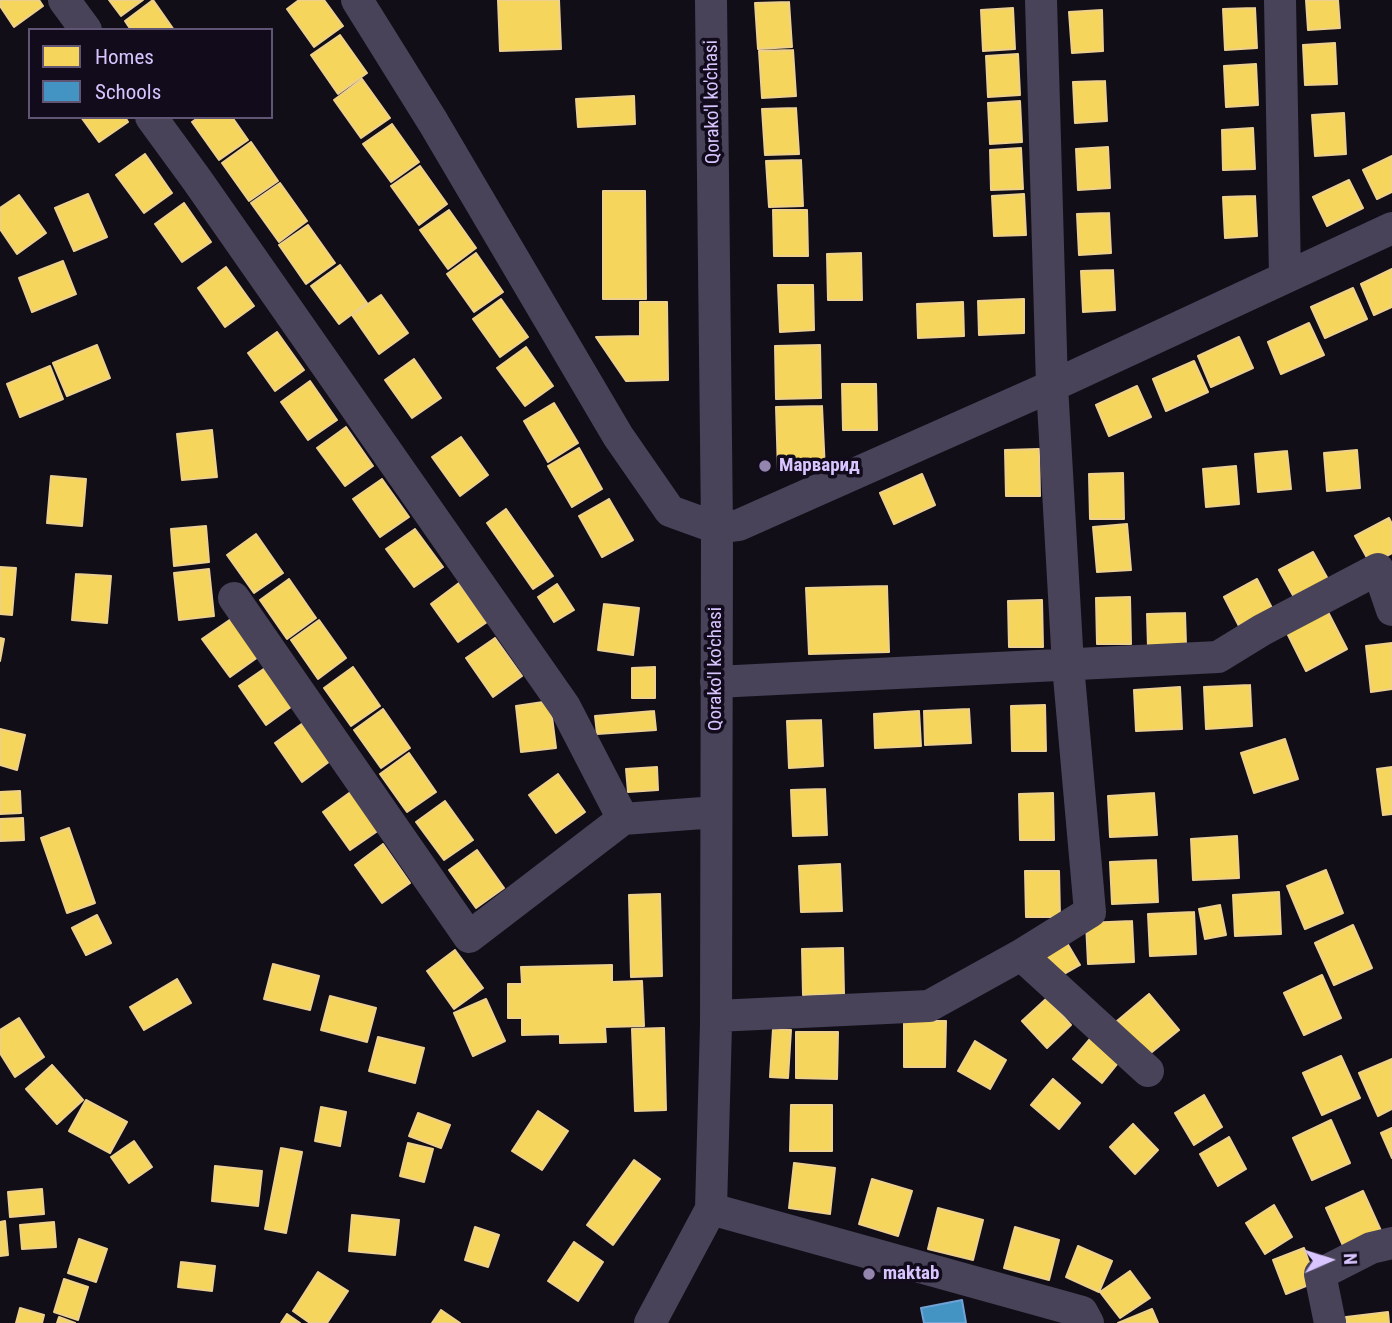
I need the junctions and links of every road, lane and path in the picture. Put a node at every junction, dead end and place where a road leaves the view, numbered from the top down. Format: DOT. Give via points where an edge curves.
graph roads {
  1 [pos="64,0"];
  2 [pos="357,0"];
  3 [pos="711,0"];
  4 [pos="1041,0"];
  5 [pos="1280,0"];
  6 [pos="85,28"];
  7 [pos="151,119"];
  8 [pos="1392,228"];
  9 [pos="1285,276"];
  10 [pos="1052,386"];
  11 [pos="717,528"];
  12 [pos="234,598"];
  13 [pos="1392,610"];
  14 [pos="1068,665"];
  15 [pos="716,682"];
  16 [pos="716,813"];
  17 [pos="623,819"];
  18 [pos="1021,955"];
  19 [pos="716,1016"];
  20 [pos="1148,1071"];
  21 [pos="711,1209"];
  22 [pos="1392,1243"];
  23 [pos="650,1323"];
  24 [pos="1088,1323"];
  25 [pos="1330,1323"];
  1 -- 6 [label="street"];
  2 -- 11 [label="street" via="618,436 670,511"];
  3 -- 11 [label="street, Qorako'l ko'chasi"];
  4 -- 10 [label="street"];
  5 -- 9 [label="street"];
  7 -- 17 [label="street" via="565,707"];
  8 -- 9 [label="street"];
  9 -- 10 [label="street"];
  10 -- 11 [label="street" via="740,525"];
  10 -- 14 [label="street"];
  11 -- 15 [label="street, Qorako'l ko'chasi"];
  12 -- 17 [label="street" via="469,937"];
  13 -- 14 [label="street" via="1378,569 1218,657"];
  14 -- 15 [label="street"];
  14 -- 18 [label="street" via="1090,912"];
  15 -- 16 [label="street, Qorako'l ko'chasi"];
  16 -- 17 [label="street"];
  16 -- 19 [label="street, Qorako'l ko'chasi"];
  18 -- 19 [label="street" via="929,1006"];
  18 -- 20 [label="street"];
  19 -- 21 [label="street, Qorako'l ko'chasi"];
  21 -- 23 [label="street, Qorako'l ko'chasi"];
  21 -- 24 [label="street" via="1082,1312"];
  22 -- 25 [label="street" via="1371,1248 1320,1274"];
}
